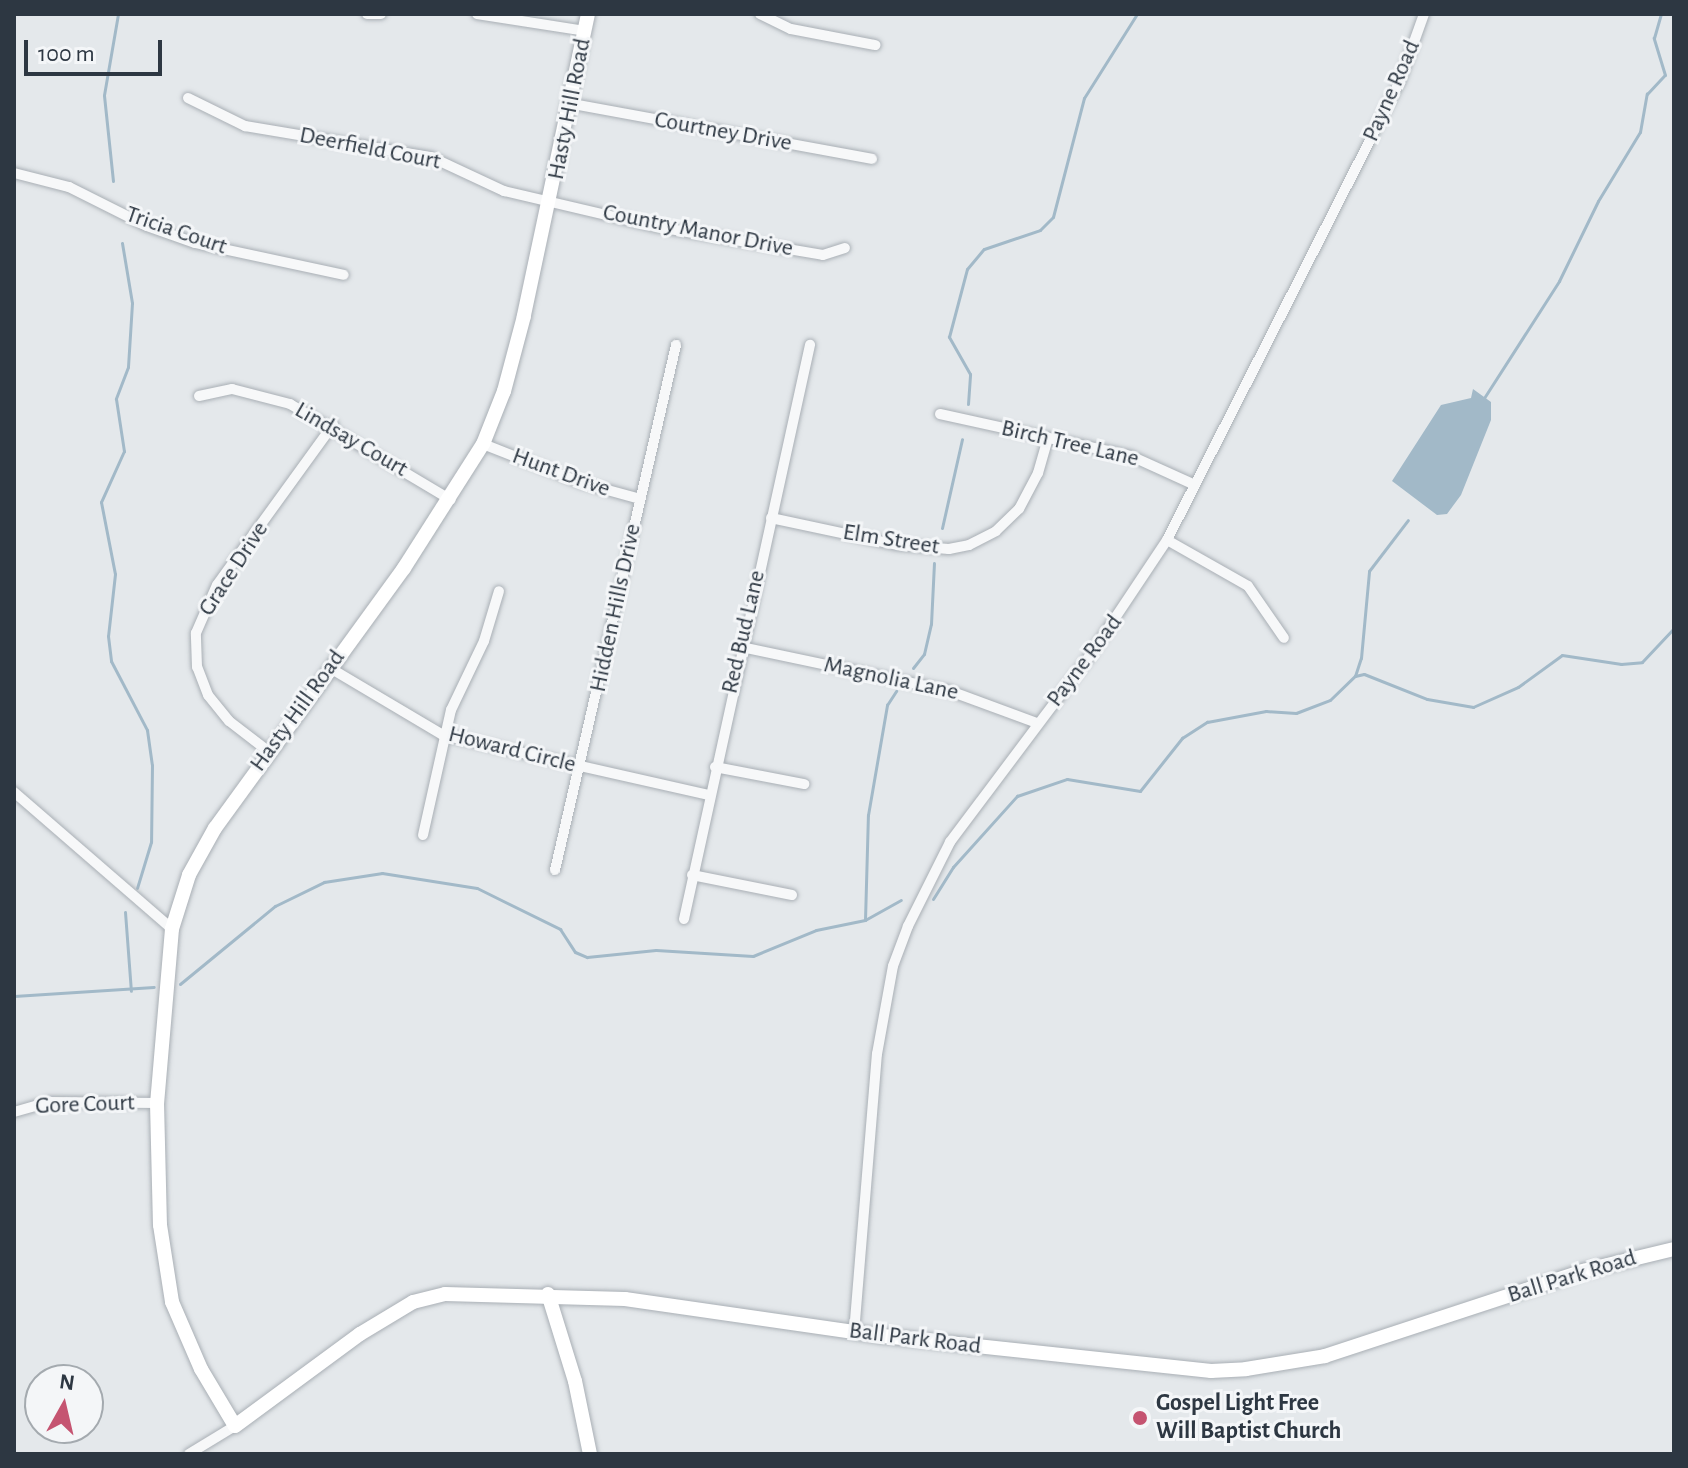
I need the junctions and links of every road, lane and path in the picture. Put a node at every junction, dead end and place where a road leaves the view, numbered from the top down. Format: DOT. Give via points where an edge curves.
graph roads {
  1 [pos="367,14"];
  2 [pos="381,14"];
  3 [pos="477,14"];
  4 [pos="588,14"];
  5 [pos="760,14"];
  6 [pos="1424,14"];
  7 [pos="585,31"];
  8 [pos="875,45"];
  9 [pos="188,98"];
  10 [pos="573,104"];
  11 [pos="872,159"];
  12 [pos="14,173"];
  13 [pos="551,202"];
  14 [pos="845,248"];
  15 [pos="344,275"];
  16 [pos="676,345"];
  17 [pos="810,345"];
  18 [pos="199,396"];
  19 [pos="940,414"];
  20 [pos="333,425"];
  21 [pos="1048,438"];
  22 [pos="483,444"];
  23 [pos="1195,485"];
  24 [pos="640,499"];
  25 [pos="451,500"];
  26 [pos="771,518"];
  27 [pos="1167,540"];
  28 [pos="499,591"];
  29 [pos="1284,638"];
  30 [pos="741,647"];
  31 [pos="330,668"];
  32 [pos="1037,723"];
  33 [pos="443,735"];
  34 [pos="268,751"];
  35 [pos="581,767"];
  36 [pos="715,767"];
  37 [pos="804,784"];
  38 [pos="14,792"];
  39 [pos="709,795"];
  40 [pos="423,835"];
  41 [pos="555,870"];
  42 [pos="692,875"];
  43 [pos="792,895"];
  44 [pos="684,919"];
  45 [pos="172,929"];
  46 [pos="157,1103"];
  47 [pos="14,1112"];
  48 [pos="1674,1249"];
  49 [pos="548,1294"];
  50 [pos="854,1333"];
  51 [pos="235,1426"];
  52 [pos="189,1454"];
  53 [pos="590,1454"];
  1 -- 2 [label="street"];
  3 -- 7 [label="street"];
  4 -- 7 [label="street, Hasty Hill Road"];
  5 -- 8 [label="street" via="791,29"];
  6 -- 23 [label="street, Payne Road" via="1393,94"];
  7 -- 10 [label="street, Hasty Hill Road"];
  9 -- 13 [label="street, Deerfield Court" via="245,126 431,157 487,185"];
  10 -- 11 [label="street, Courtney Drive"];
  10 -- 13 [label="street, Hasty Hill Road"];
  12 -- 15 [label="street, Tricia Court" via="69,187 195,243"];
  13 -- 14 [label="street, Country Manor Drive" via="823,255"];
  13 -- 22 [label="street, Hasty Hill Road" via="504,391"];
  16 -- 24 [label="street, Hidden Hills Drive"];
  17 -- 26 [label="street, Red Bud Lane"];
  18 -- 20 [label="street, Lindsay Court" via="245,391 290,404"];
  19 -- 21 [label="street, Birch Tree Lane"];
  20 -- 25 [label="street, Lindsay Court"];
  20 -- 34 [label="street, Grace Drive" via="217,585 196,633 197,667 208,695 229,721"];
  21 -- 23 [label="street, Birch Tree Lane" via="1154,463"];
  21 -- 26 [label="street, Elm Street" via="1019,509 996,531 969,545 914,547"];
  22 -- 24 [label="street, Hunt Drive" via="582,483"];
  22 -- 25 [label="street, Hasty Hill Road"];
  23 -- 27 [label="street, Payne Road"];
  24 -- 35 [label="street, Hidden Hills Drive"];
  25 -- 31 [label="street, Hasty Hill Road"];
  26 -- 30 [label="street, Red Bud Lane"];
  27 -- 29 [label="street" via="1248,586"];
  27 -- 32 [label="street, Payne Road" via="1126,606"];
  28 -- 33 [label="street" via="484,641"];
  30 -- 32 [label="street, Magnolia Lane" via="950,691"];
  30 -- 36 [label="street, Red Bud Lane"];
  31 -- 33 [label="street, Howard Circle"];
  31 -- 34 [label="street, Hasty Hill Road"];
  32 -- 50 [label="street, Payne Road" via="950,842 893,966 877,1054"];
  33 -- 35 [label="street, Howard Circle"];
  33 -- 40 [label="street"];
  34 -- 45 [label="street, Hasty Hill Road" via="196,858"];
  35 -- 39 [label="street, Howard Circle"];
  35 -- 41 [label="street, Hidden Hills Drive"];
  36 -- 37 [label="street"];
  36 -- 39 [label="street, Red Bud Lane"];
  38 -- 45 [label="street"];
  39 -- 42 [label="street, Red Bud Lane"];
  42 -- 43 [label="street"];
  42 -- 44 [label="street, Red Bud Lane"];
  45 -- 46 [label="street, Hasty Hill Road"];
  46 -- 47 [label="street, Gore Court" via="48,1102"];
  46 -- 51 [label="street, Hasty Hill Road" via="160,1225 172,1302 206,1380"];
  48 -- 50 [label="street, Ball Park Road" via="1583,1271 1325,1356 1246,1369 1211,1371"];
  49 -- 50 [label="street, Ball Park Road" via="625,1299"];
  49 -- 51 [label="street, Ball Park Road" via="455,1293 413,1302 360,1334"];
  49 -- 53 [label="street" via="575,1381"];
  51 -- 52 [label="street, Ball Park Road"];
}
